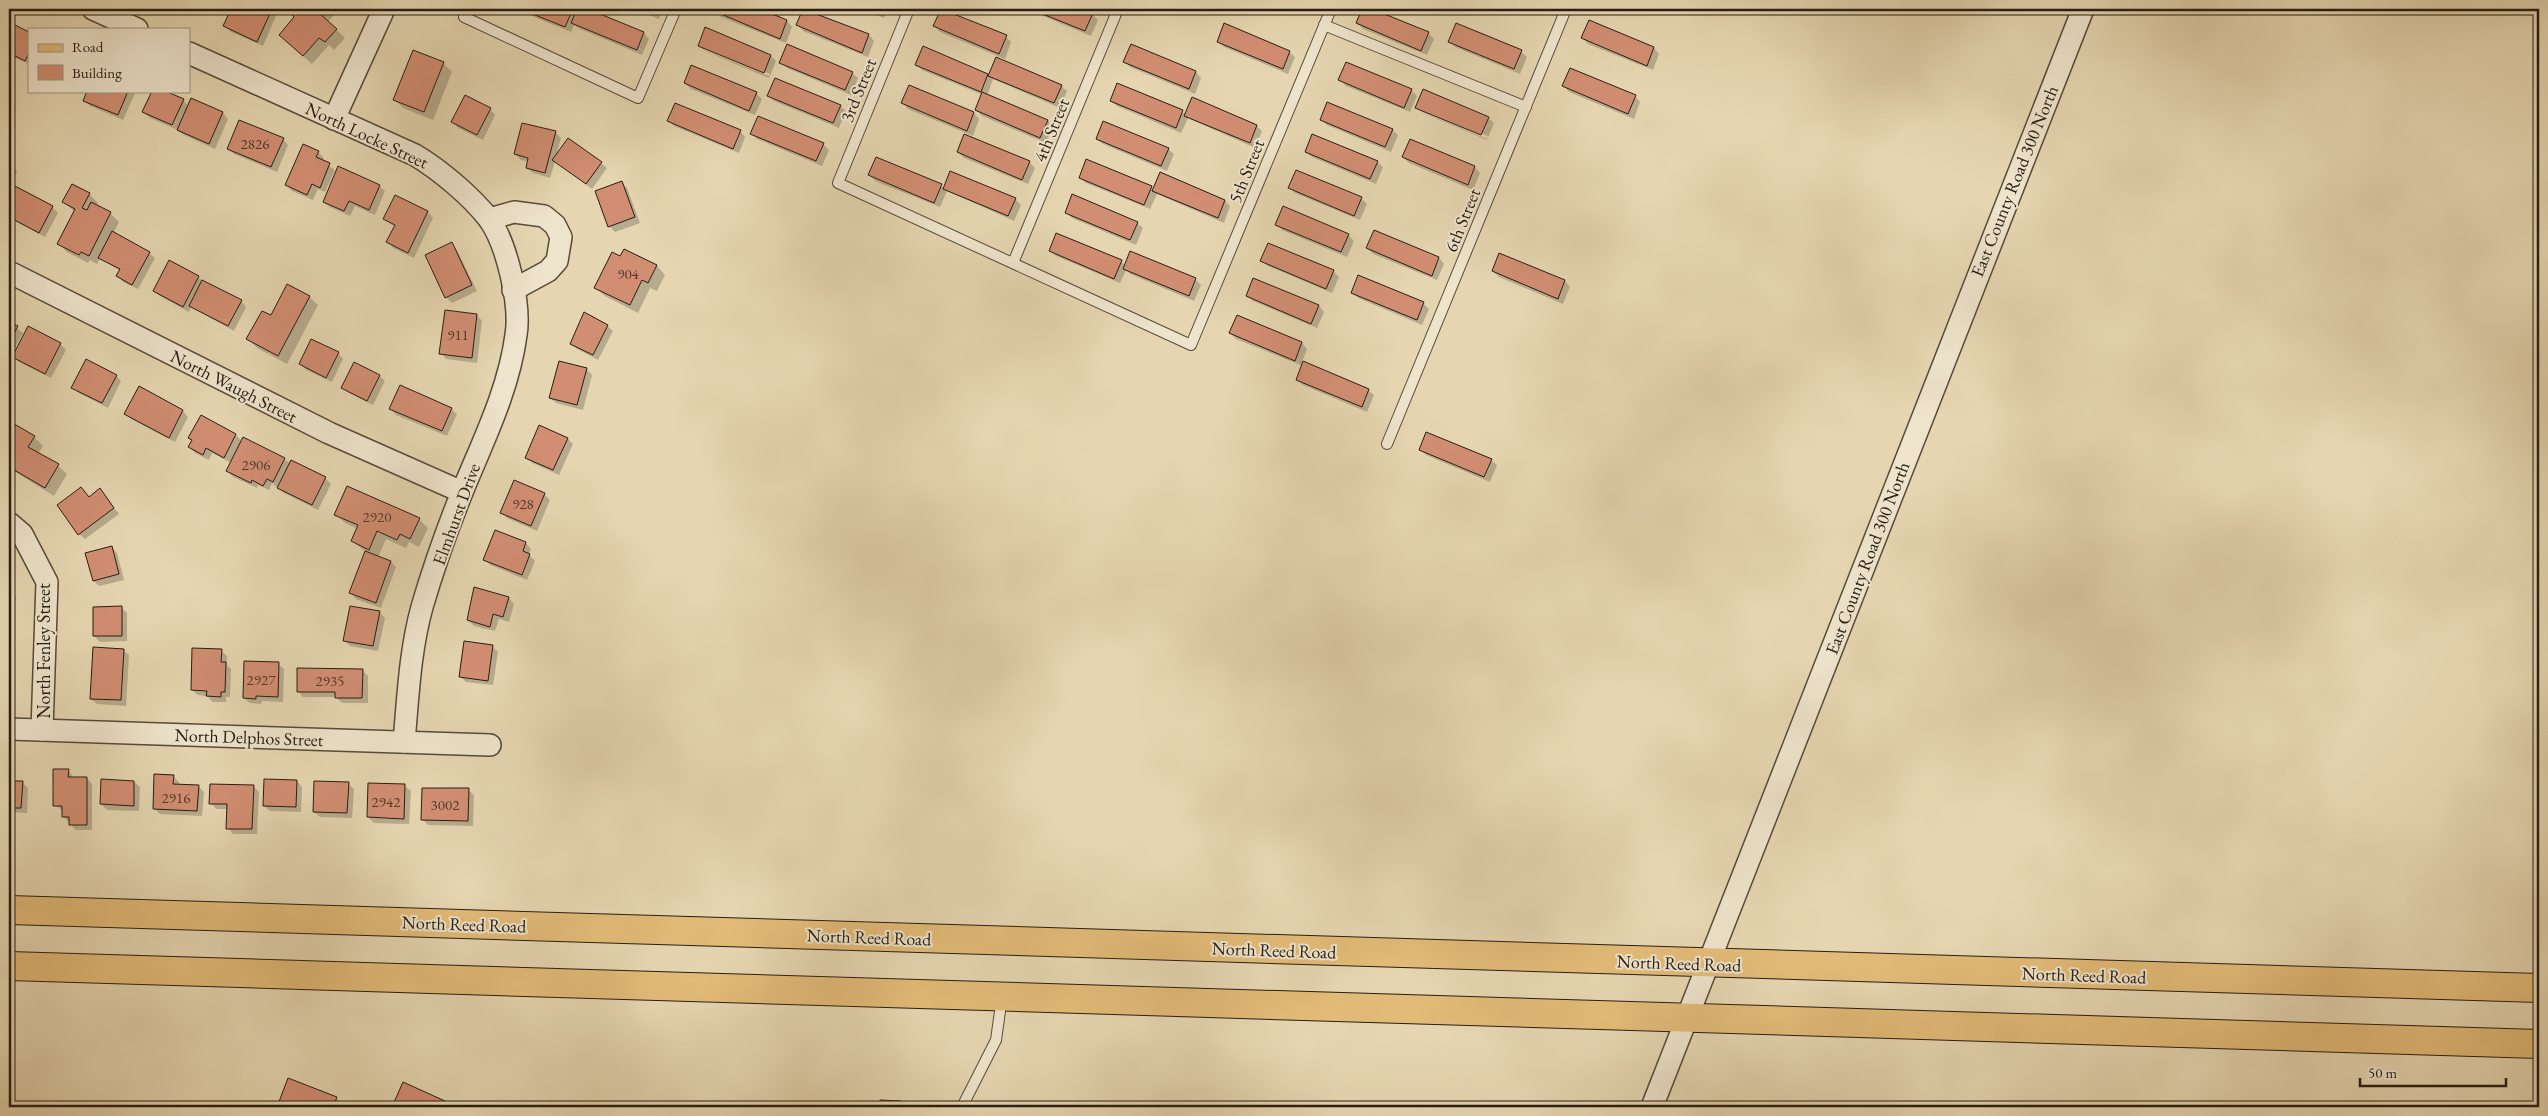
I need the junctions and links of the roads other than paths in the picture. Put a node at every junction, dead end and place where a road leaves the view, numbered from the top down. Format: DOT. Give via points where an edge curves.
graph roads {
  1 [pos="93,9"];
  2 [pos="384,9"];
  3 [pos="676,9"];
  4 [pos="909,9"];
  5 [pos="1118,9"];
  6 [pos="1330,9"];
  7 [pos="1566,9"];
  8 [pos="2083,9"];
  9 [pos="466,13"];
  10 [pos="1324,25"];
  11 [pos="135,28"];
  12 [pos="190,52"];
  13 [pos="1526,107"];
  14 [pos="334,119"];
  15 [pos="489,219"];
  16 [pos="1013,263"];
  17 [pos="9,272"];
  18 [pos="513,290"];
  19 [pos="1387,444"];
  20 [pos="462,492"];
  21 [pos="9,523"];
  22 [pos="9,729"];
  23 [pos="42,730"];
  24 [pos="404,742"];
  25 [pos="490,745"];
  26 [pos="9,910"];
  27 [pos="1710,964"];
  28 [pos="9,966"];
  29 [pos="2539,988"];
  30 [pos="1002,996"];
  31 [pos="1689,1017"];
  32 [pos="2539,1044"];
  33 [pos="962,1107"];
  34 [pos="1652,1107"];
  1 -- 11 [label="street"];
  2 -- 14 [label="street"];
  3 -- 9 [label="lane" via="638,98"];
  4 -- 16 [label="lane, 3rd Street" via="838,183"];
  5 -- 16 [label="lane, 4th Street"];
  6 -- 10 [label="lane, 5th Street"];
  7 -- 13 [label="lane, 6th Street"];
  8 -- 27 [label="street, East County Road 300 North"];
  10 -- 13 [label="lane"];
  10 -- 16 [label="lane, 5th Street" via="1191,345"];
  12 -- 14 [label="street, North Locke Street"];
  13 -- 19 [label="lane, 6th Street"];
  14 -- 15 [label="street, North Locke Street" via="415,155 440,170"];
  15 -- 18 [label="street, North Locke Street" via="502,246"];
  15 -- 18 [label="street" via="514,212 544,216 555,225 560,237 557,261 548,271"];
  17 -- 20 [label="street, North Waugh Street" via="329,434"];
  18 -- 20 [label="street, Elmhurst Drive" via="517,334 504,389"];
  20 -- 24 [label="street, Elmhurst Drive" via="422,608 410,671"];
  21 -- 23 [label="street, North Fenley Street" via="22,534 47,582"];
  22 -- 23 [label="street, North Delphos Street"];
  23 -- 24 [label="street, North Delphos Street"];
  24 -- 25 [label="street, North Delphos Street"];
  26 -- 27 [label="main road, North Reed Road"];
  27 -- 29 [label="main road, North Reed Road"];
  27 -- 31 [label="street, East County Road 300 North"];
  28 -- 30 [label="main road"];
  30 -- 31 [label="main road"];
  30 -- 33 [label="lane" via="996,1040"];
  31 -- 32 [label="main road"];
  31 -- 34 [label="street, East County Road 300 North"];
}
